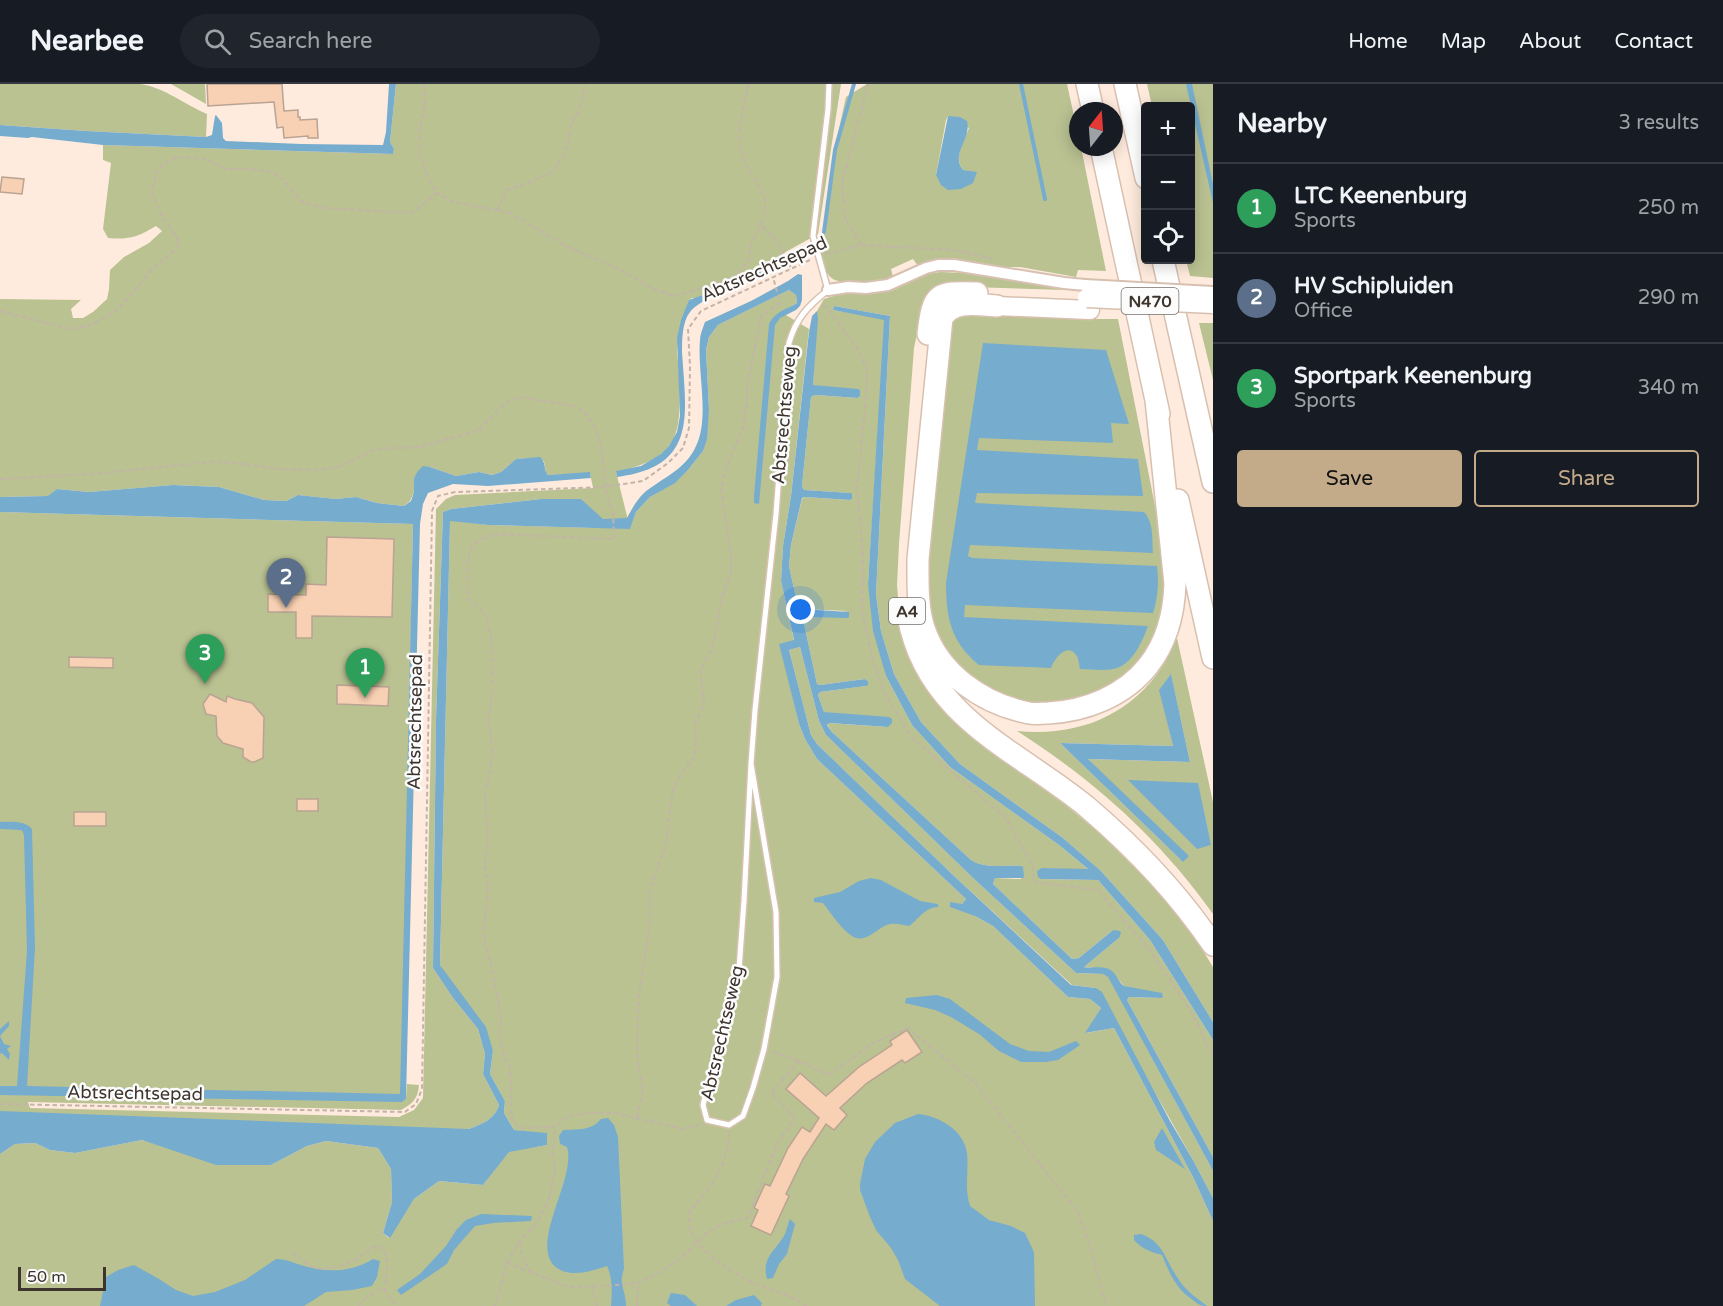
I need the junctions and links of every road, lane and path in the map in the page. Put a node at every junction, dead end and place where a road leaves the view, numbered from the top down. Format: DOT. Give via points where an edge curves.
graph roads {
  1 [pos="424,84"];
  2 [pos="586,84"];
  3 [pos="749,84"];
  4 [pos="829,84"];
  5 [pos="868,84"];
  6 [pos="1087,84"];
  7 [pos="1125,84"];
  8 [pos="1091,102"];
  9 [pos="1103,156"];
  10 [pos="1141,156"];
  11 [pos="438,193"];
  12 [pos="498,211"];
  13 [pos="761,224"];
  14 [pos="818,256"];
  15 [pos="1164,264"];
  16 [pos="791,268"];
  17 [pos="773,277"];
  18 [pos="828,290"];
  19 [pos="1213,292"];
  20 [pos="1087,298"];
  21 [pos="997,300"];
  22 [pos="1213,304"];
  23 [pos="0,311"];
  24 [pos="1213,316"];
  25 [pos="1183,348"];
  26 [pos="1156,399"];
  27 [pos="1213,447"];
  28 [pos="0,479"];
  29 [pos="1213,482"];
  30 [pos="605,487"];
  31 [pos="1213,657"];
  32 [pos="751,764"];
  33 [pos="1213,945"];
  34 [pos="764,1049"];
  35 [pos="799,1061"];
  36 [pos="0,1104"];
  37 [pos="637,1117"];
  38 [pos="707,1120"];
  39 [pos="729,1125"];
  40 [pos="555,1127"];
  41 [pos="519,1242"];
  42 [pos="697,1242"];
  43 [pos="292,1252"];
  44 [pos="507,1263"];
  45 [pos="531,1273"];
  46 [pos="638,1283"];
  47 [pos="592,1287"];
  48 [pos="384,1289"];
  49 [pos="359,1306"];
  50 [pos="398,1306"];
  51 [pos="495,1306"];
  52 [pos="597,1306"];
  53 [pos="637,1306"];
  54 [pos="806,1306"];
  55 [pos="1106,1306"];
  1 -- 11 [label="path" via="420,154"];
  2 -- 12 [label="path" via="563,156 552,171 506,189"];
  3 -- 13 [label="path" via="740,136 742,156 763,196"];
  4 -- 14 [label="lane" via="813,236"];
  5 -- 14 [label="path, Abtsrechtsepad" via="843,183 845,219 861,245"];
  6 -- 8 [label="highway"];
  7 -- 10 [label="highway"];
  9 -- 26 [label="highway, A4"];
  11 -- 12 [label="path" via="454,202"];
  11 -- 23 [label="path" via="412,213 323,208 301,201 272,172 226,169 206,159 170,159 157,170 153,193 177,238 178,248 153,268 116,311 91,325 71,328"];
  12 -- 13 [label="path" via="510,213 568,247 675,296 733,278 748,262"];
  13 -- 16 [label="path" via="780,246"];
  14 -- 16 [label="path, Abtsrechtsepad"];
  14 -- 18 [label="lane"];
  15 -- 25 [label="highway"];
  16 -- 17 [label="path, Abtsrechtsepad"];
  17 -- 30 [label="path, Abtsrechtsepad" via="701,311 688,329 689,428 683,448 642,481"];
  17 -- 37 [label="path" via="780,303 761,316 748,376 743,427 721,489 731,572 710,653 700,670 704,704 694,725 694,758 674,786 666,844 650,888 650,922 639,996 638,1066 643,1089"];
  18 -- 20 [label="street" via="888,285 926,268 954,265 1064,284"];
  18 -- 32 [label="lane, Abtsrechtseweg" via="797,321 789,343"];
  19 -- 20 [label="street, bridge"];
  20 -- 21 [label="main road, N470"];
  20 -- 22 [label="main road, N470, bridge"];
  20 -- 24 [label="main road, N470"];
  21 -- 26 [label="highway, A4" via="956,306 946,310 942,318 918,559 918,596 924,627 938,656 978,695 1031,713 1089,706 1130,684 1159,649 1174,607 1175,584"];
  21 -- 33 [label="highway, A4" via="948,292 935,299 930,312 905,561 906,608 917,650 928,673 954,707 989,738 1085,806 1136,850"];
  25 -- 27 [label="highway"];
  25 -- 29 [label="highway"];
  26 -- 31 [label="highway, A4"];
  28 -- 30 [label="path" via="213,462 279,470 339,467 376,449 419,447 477,431 504,404 519,397 584,411 601,446"];
  30 -- 36 [label="path, Abtsrechtsepad" via="455,492 438,496 432,511 422,1089 416,1104 405,1112"];
  30 -- 40 [label="path" via="613,513 614,539 496,534 472,547 468,560 468,598 486,617 491,636 492,750 485,791 485,944 501,1016 503,1054 510,1067 512,1119 519,1128"];
  32 -- 34 [label="lane, Abtsrechtseweg" via="776,912 777,977"];
  32 -- 38 [label="lane, Abtsrechtseweg" via="739,969 703,1105"];
  34 -- 35 [label="path"];
  34 -- 39 [label="lane, Abtsrechtseweg" via="743,1116"];
  35 -- 42 [label="path" via="771,1093 795,1118 777,1144 747,1218 710,1230"];
  35 -- 55 [label="path" via="828,1075 875,1042 908,1028 920,1037 976,1084 1078,1212"];
  37 -- 38 [label="path" via="683,1129"];
  37 -- 40 [label="path" via="588,1113 569,1116"];
  38 -- 39 [label="lane, Abtsrechtseweg"];
  39 -- 42 [label="path" via="729,1145 715,1180 689,1212 690,1228"];
  40 -- 41 [label="path" via="555,1170 549,1199 537,1223"];
  41 -- 44 [label="path"];
  41 -- 45 [label="path"];
  42 -- 46 [label="path" via="667,1268"];
  42 -- 54 [label="path" via="742,1278 798,1299"];
  43 -- 48 [label="path" via="318,1268 348,1264 372,1247 382,1248 387,1257"];
  44 -- 45 [label="path"];
  44 -- 51 [label="path"];
  45 -- 47 [label="path" via="568,1287"];
  46 -- 47 [label="path"];
  46 -- 53 [label="path"];
  47 -- 52 [label="path"];
  48 -- 49 [label="path"];
  48 -- 50 [label="path"];
}
